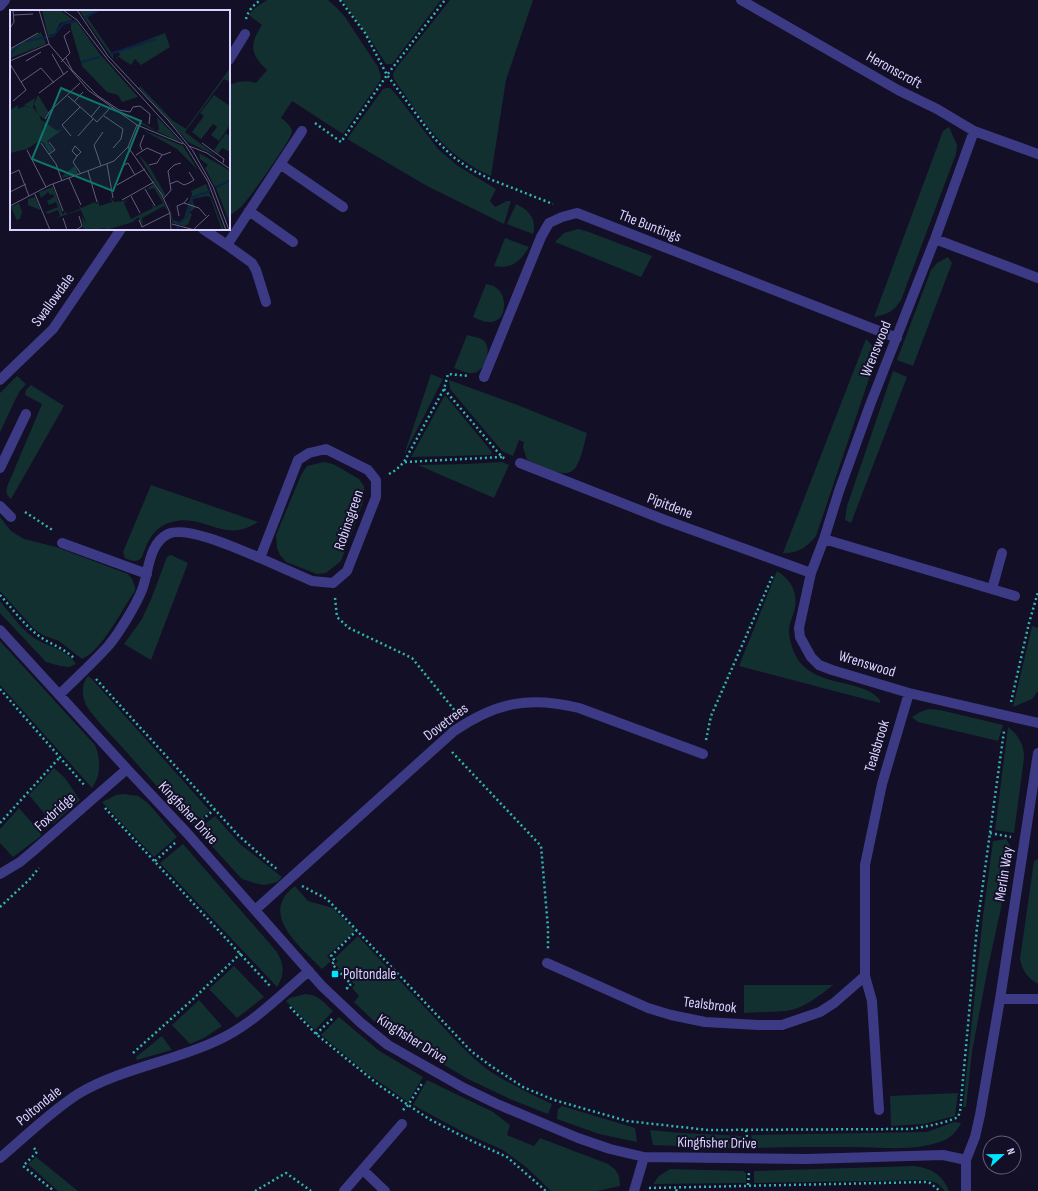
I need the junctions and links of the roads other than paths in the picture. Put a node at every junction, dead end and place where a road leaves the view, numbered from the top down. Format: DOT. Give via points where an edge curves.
graph roads {
  1 [pos="5,0"];
  2 [pos="741,0"];
  3 [pos="0,6"];
  4 [pos="245,34"];
  5 [pos="230,58"];
  6 [pos="302,131"];
  7 [pos="974,131"];
  8 [pos="1038,154"];
  9 [pos="280,164"];
  10 [pos="343,208"];
  11 [pos="249,211"];
  12 [pos="120,230"];
  13 [pos="204,230"];
  14 [pos="935,239"];
  15 [pos="293,242"];
  16 [pos="227,244"];
  17 [pos="1038,278"];
  18 [pos="266,302"];
  19 [pos="896,338"];
  20 [pos="484,377"];
  21 [pos="0,380"];
  22 [pos="26,414"];
  23 [pos="520,463"];
  24 [pos="0,468"];
  25 [pos="0,506"];
  26 [pos="11,517"];
  27 [pos="824,540"];
  28 [pos="62,543"];
  29 [pos="1002,553"];
  30 [pos="260,558"];
  31 [pos="811,573"];
  32 [pos="147,574"];
  33 [pos="992,589"];
  34 [pos="1015,596"];
  35 [pos="0,630"];
  36 [pos="909,693"];
  37 [pos="60,694"];
  38 [pos="1038,723"];
  39 [pos="1038,753"];
  40 [pos="703,754"];
  41 [pos="127,769"];
  42 [pos="0,874"];
  43 [pos="255,910"];
  44 [pos="547,964"];
  45 [pos="309,971"];
  46 [pos="865,976"];
  47 [pos="1000,999"];
  48 [pos="1038,999"];
  49 [pos="879,1110"];
  50 [pos="402,1124"];
  51 [pos="644,1157"];
  52 [pos="0,1158"];
  53 [pos="966,1160"];
  54 [pos="363,1170"];
  55 [pos="634,1189"];
  56 [pos="344,1191"];
  57 [pos="385,1191"];
  58 [pos="966,1191"];
  1 -- 3 [label="street"];
  2 -- 7 [label="street, Heronscroft"];
  4 -- 5 [label="street"];
  6 -- 9 [label="street"];
  7 -- 8 [label="street, Heronscroft"];
  7 -- 14 [label="street, Wrenswood"];
  9 -- 10 [label="street"];
  9 -- 11 [label="street"];
  11 -- 15 [label="street"];
  11 -- 16 [label="street"];
  12 -- 21 [label="street, Swallowdale" via="53,329"];
  13 -- 16 [label="street"];
  14 -- 17 [label="street"];
  14 -- 19 [label="street, Wrenswood"];
  16 -- 18 [label="street" via="252,263"];
  19 -- 20 [label="street, The Buntings" via="577,213 549,223 541,237"];
  19 -- 27 [label="street, Wrenswood" via="841,484"];
  22 -- 24 [label="street"];
  23 -- 31 [label="street, Pipitdene" via="665,520"];
  25 -- 26 [label="street"];
  27 -- 31 [label="street, Wrenswood"];
  27 -- 33 [label="street"];
  28 -- 32 [label="street"];
  29 -- 33 [label="street"];
  30 -- 30 [label="street, Robinsgreen" via="298,460 309,453 326,449 368,470 376,480 376,497 347,571 333,583 312,581"];
  30 -- 32 [label="street" via="193,533 179,531 168,534 158,542"];
  31 -- 36 [label="street, Wrenswood" via="799,628 800,637 811,657 819,665 832,670"];
  32 -- 37 [label="street" via="142,591 110,644"];
  33 -- 34 [label="street"];
  35 -- 37 [label="street, Kingfisher Drive"];
  36 -- 38 [label="street, Wrenswood"];
  36 -- 46 [label="street, Tealsbrook" via="882,784 865,865"];
  37 -- 41 [label="street, Kingfisher Drive"];
  39 -- 47 [label="street, Merlin Way"];
  40 -- 43 [label="street, Dovetrees" via="560,703 527,701 510,704 465,724 442,742"];
  41 -- 42 [label="street, Foxbridge" via="20,862"];
  41 -- 43 [label="street, Kingfisher Drive" via="187,832"];
  43 -- 45 [label="street, Kingfisher Drive"];
  44 -- 46 [label="street, Tealsbrook" via="670,1015 705,1022 758,1025 782,1025 820,1012"];
  45 -- 51 [label="street, Kingfisher Drive" via="361,1023 388,1045 464,1088 578,1138"];
  45 -- 52 [label="street, Poltondale" via="250,1022 233,1033 178,1057 129,1071 79,1094 62,1105"];
  46 -- 49 [label="street, Tealsbrook" via="872,1001"];
  47 -- 48 [label="street"];
  47 -- 53 [label="street, Merlin Way" via="976,1137"];
  50 -- 54 [label="street"];
  51 -- 53 [label="street, Kingfisher Drive" via="807,1159 943,1155"];
  51 -- 55 [label="street"];
  53 -- 58 [label="street, Merlin Way"];
  54 -- 56 [label="street"];
  54 -- 57 [label="street"];
}
